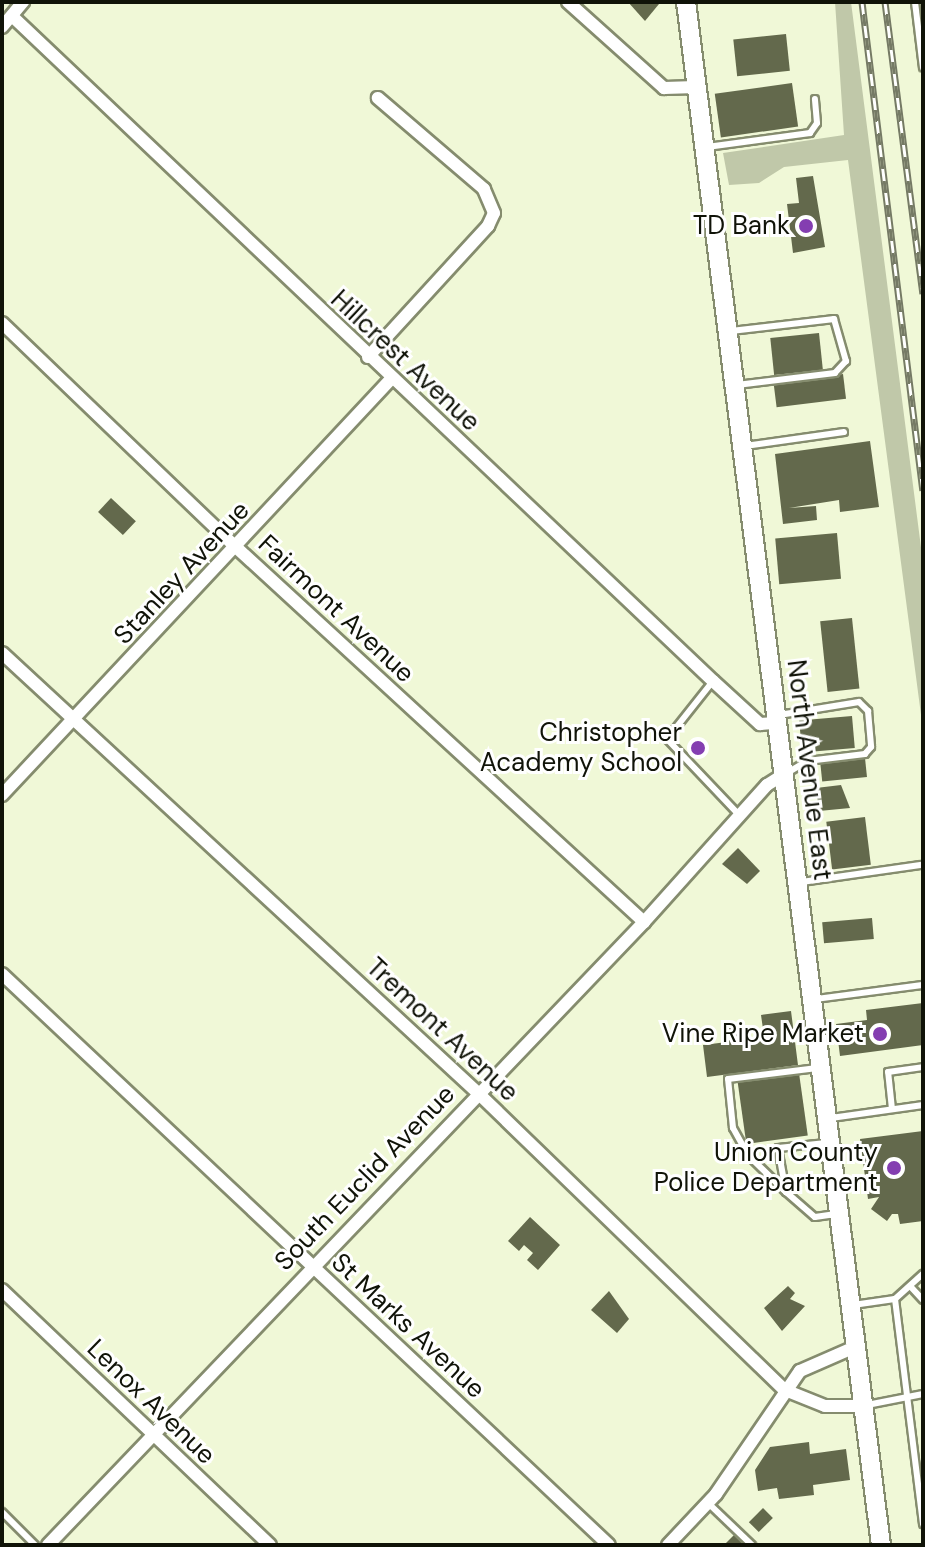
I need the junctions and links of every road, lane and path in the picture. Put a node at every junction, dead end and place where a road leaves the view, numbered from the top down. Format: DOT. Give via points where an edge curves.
graph roads {
  1 [pos="23,2"];
  2 [pos="568,2"];
  3 [pos="686,2"];
  4 [pos="915,2"];
  5 [pos="12,16"];
  6 [pos="2,27"];
  7 [pos="923,68"];
  8 [pos="696,87"];
  9 [pos="378,98"];
  10 [pos="815,99"];
  11 [pos="704,147"];
  12 [pos="2,323"];
  13 [pos="727,331"];
  14 [pos="368,357"];
  15 [pos="392,378"];
  16 [pos="734,386"];
  17 [pos="844,432"];
  18 [pos="742,447"];
  19 [pos="237,548"];
  20 [pos="2,653"];
  21 [pos="713,681"];
  22 [pos="73,719"];
  23 [pos="776,719"];
  24 [pos="783,775"];
  25 [pos="2,795"];
  26 [pos="740,816"];
  27 [pos="921,865"];
  28 [pos="798,882"];
  29 [pos="644,922"];
  30 [pos="2,974"];
  31 [pos="923,985"];
  32 [pos="812,999"];
  33 [pos="923,1067"];
  34 [pos="821,1068"];
  35 [pos="478,1093"];
  36 [pos="923,1105"];
  37 [pos="892,1109"];
  38 [pos="827,1119"];
  39 [pos="830,1142"];
  40 [pos="786,1192"];
  41 [pos="838,1213"];
  42 [pos="311,1265"];
  43 [pos="923,1274"];
  44 [pos="910,1286"];
  45 [pos="2,1290"];
  46 [pos="895,1299"];
  47 [pos="923,1300"];
  48 [pos="850,1305"];
  49 [pos="855,1347"];
  50 [pos="785,1390"];
  51 [pos="923,1394"];
  52 [pos="907,1397"];
  53 [pos="864,1406"];
  54 [pos="152,1434"];
  55 [pos="708,1503"];
  56 [pos="2,1512"];
  57 [pos="923,1524"];
  58 [pos="35,1545"];
  59 [pos="48,1545"];
  60 [pos="270,1545"];
  61 [pos="609,1545"];
  62 [pos="668,1545"];
  63 [pos="752,1545"];
  64 [pos="881,1545"];
  1 -- 5 [label="street"];
  2 -- 8 [label="street" via="664,88"];
  3 -- 8 [label="main road, North Avenue East"];
  4 -- 7 [label="lane"];
  5 -- 6 [label="street"];
  5 -- 14 [label="street, Hillcrest Avenue"];
  8 -- 11 [label="main road, North Avenue East"];
  9 -- 14 [label="street" via="484,189 494,213 488,226"];
  10 -- 11 [label="lane" via="817,123 810,133"];
  11 -- 13 [label="main road, North Avenue East"];
  12 -- 19 [label="street, Fairmont Avenue"];
  13 -- 16 [label="main road, North Avenue East"];
  13 -- 16 [label="lane" via="834,319 846,361 835,373"];
  14 -- 15 [label="street, Hillcrest Avenue"];
  15 -- 19 [label="street, Stanley Avenue"];
  15 -- 21 [label="street, Hillcrest Avenue"];
  16 -- 18 [label="main road, North Avenue East"];
  17 -- 18 [label="lane"];
  18 -- 23 [label="main road, North Avenue East"];
  19 -- 22 [label="street, Stanley Avenue"];
  19 -- 29 [label="street, Fairmont Avenue"];
  20 -- 22 [label="street, Tremont Avenue"];
  21 -- 23 [label="street, Hillcrest Avenue" via="760,724"];
  21 -- 26 [label="lane" via="667,739"];
  22 -- 25 [label="street, Stanley Avenue"];
  22 -- 35 [label="street, Tremont Avenue"];
  23 -- 24 [label="main road, North Avenue East"];
  23 -- 24 [label="lane" via="859,702 868,711 871,747 865,754 807,761"];
  24 -- 26 [label="street, South Euclid Avenue"];
  24 -- 28 [label="main road, North Avenue East"];
  26 -- 29 [label="street, South Euclid Avenue"];
  27 -- 28 [label="lane"];
  28 -- 32 [label="main road, North Avenue East"];
  29 -- 35 [label="street, South Euclid Avenue"];
  30 -- 42 [label="street, St Marks Avenue"];
  31 -- 32 [label="lane"];
  32 -- 34 [label="main road, North Avenue East"];
  33 -- 37 [label="lane" via="888,1072"];
  34 -- 38 [label="main road, North Avenue East"];
  34 -- 40 [label="lane" via="728,1079 733,1128 748,1155"];
  35 -- 42 [label="street, South Euclid Avenue"];
  35 -- 50 [label="street, Tremont Avenue"];
  36 -- 37 [label="lane"];
  37 -- 38 [label="lane"];
  38 -- 39 [label="main road, North Avenue East"];
  39 -- 40 [label="lane" via="778,1148"];
  39 -- 41 [label="main road, North Avenue East"];
  40 -- 41 [label="lane" via="815,1217"];
  41 -- 48 [label="main road, North Avenue East"];
  42 -- 54 [label="street, South Euclid Avenue"];
  42 -- 61 [label="street, St Marks Avenue"];
  43 -- 44 [label="lane"];
  44 -- 46 [label="lane"];
  44 -- 47 [label="lane"];
  45 -- 54 [label="street, Lenox Avenue"];
  46 -- 48 [label="lane"];
  46 -- 52 [label="lane"];
  48 -- 49 [label="main road, North Avenue East"];
  49 -- 50 [label="street" via="800,1371"];
  49 -- 53 [label="main road, North Avenue East"];
  50 -- 53 [label="street, Tremont Avenue" via="825,1406"];
  50 -- 55 [label="street"];
  51 -- 52 [label="lane"];
  52 -- 53 [label="lane"];
  52 -- 57 [label="lane"];
  53 -- 64 [label="main road, North Avenue East"];
  54 -- 59 [label="street, South Euclid Avenue"];
  54 -- 60 [label="street, Lenox Avenue"];
  55 -- 62 [label="street"];
  55 -- 63 [label="lane"];
  56 -- 58 [label="lane"];
}
